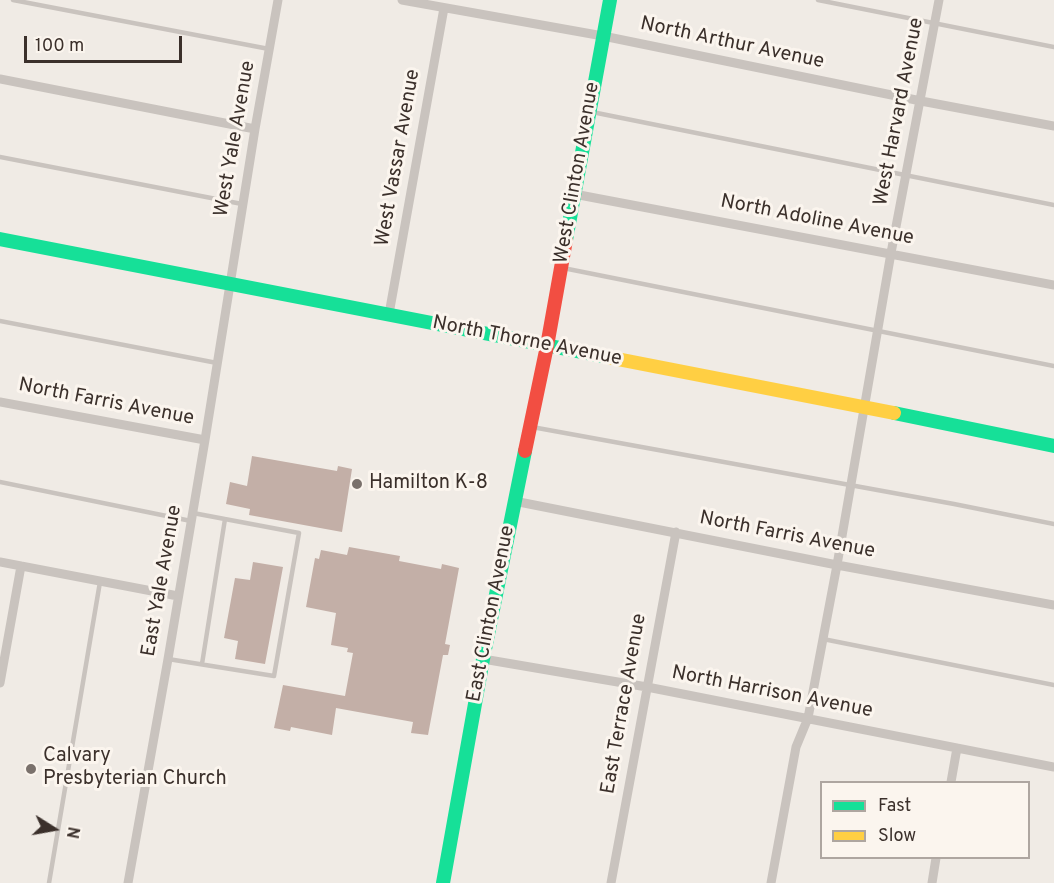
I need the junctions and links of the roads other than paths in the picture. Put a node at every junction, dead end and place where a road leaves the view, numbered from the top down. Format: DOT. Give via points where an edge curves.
graph roads {
  1 [pos="13,0"];
  2 [pos="278,0"];
  3 [pos="402,0"];
  4 [pos="610,0"];
  5 [pos="818,0"];
  6 [pos="939,0"];
  7 [pos="444,8"];
  8 [pos="934,24"];
  9 [pos="603,36"];
  10 [pos="1054,47"];
  11 [pos="269,49"];
  12 [pos="0,79"];
  13 [pos="921,101"];
  14 [pos="589,111"];
  15 [pos="1054,126"];
  16 [pos="255,129"];
  17 [pos="0,157"];
  18 [pos="907,175"];
  19 [pos="574,194"];
  20 [pos="243,204"];
  21 [pos="1054,205"];
  22 [pos="0,239"];
  23 [pos="891,253"];
  24 [pos="561,267"];
  25 [pos="229,284"];
  26 [pos="1054,285"];
  27 [pos="389,314"];
  28 [pos="0,321"];
  29 [pos="878,330"];
  30 [pos="547,346"];
  31 [pos="217,363"];
  32 [pos="1054,366"];
  33 [pos="0,402"];
  34 [pos="865,407"];
  35 [pos="530,426"];
  36 [pos="205,440"];
  37 [pos="1054,446"];
  38 [pos="0,482"];
  39 [pos="851,485"];
  40 [pos="514,501"];
  41 [pos="192,517"];
  42 [pos="225,519"];
  43 [pos="1054,524"];
  44 [pos="675,532"];
  45 [pos="0,562"];
  46 [pos="837,565"];
  47 [pos="21,566"];
  48 [pos="100,582"];
  49 [pos="178,596"];
  50 [pos="1054,605"];
  51 [pos="823,639"];
  52 [pos="168,659"];
  53 [pos="483,659"];
  54 [pos="202,664"];
  55 [pos="0,683"];
  56 [pos="1054,685"];
  57 [pos="647,687"];
  58 [pos="808,718"];
  59 [pos="957,748"];
  60 [pos="1054,767"];
  61 [pos="951,781"];
  62 [pos="936,859"];
  63 [pos="49,883"];
  64 [pos="128,883"];
  65 [pos="443,883"];
  66 [pos="611,883"];
  67 [pos="771,883"];
  68 [pos="932,883"];
  1 -- 11 [label="lane"];
  2 -- 11 [label="street, West Yale Avenue"];
  3 -- 7 [label="street, North Arthur Avenue"];
  4 -- 9 [label="street, West Clinton Avenue"];
  5 -- 8 [label="lane"];
  6 -- 8 [label="street, West Harvard Avenue"];
  7 -- 9 [label="street, North Arthur Avenue"];
  7 -- 27 [label="street, West Vassar Avenue"];
  8 -- 10 [label="lane"];
  8 -- 13 [label="street, West Harvard Avenue"];
  9 -- 13 [label="street, North Arthur Avenue"];
  9 -- 14 [label="street, West Clinton Avenue"];
  11 -- 16 [label="street, West Yale Avenue"];
  12 -- 16 [label="street"];
  13 -- 15 [label="street, North Arthur Avenue"];
  13 -- 18 [label="street, West Harvard Avenue"];
  14 -- 18 [label="lane"];
  14 -- 19 [label="street, West Clinton Avenue"];
  16 -- 20 [label="street, West Yale Avenue"];
  17 -- 20 [label="lane"];
  18 -- 21 [label="lane"];
  18 -- 23 [label="street, West Harvard Avenue"];
  19 -- 23 [label="street, North Adoline Avenue"];
  19 -- 24 [label="street, West Clinton Avenue"];
  20 -- 25 [label="street, West Yale Avenue"];
  22 -- 25 [label="street, North Thorne Avenue"];
  23 -- 26 [label="street, North Adoline Avenue"];
  23 -- 29 [label="street, West Harvard Avenue"];
  24 -- 29 [label="lane"];
  24 -- 30 [label="street, West Clinton Avenue"];
  25 -- 27 [label="street, North Thorne Avenue"];
  25 -- 31 [label="street, East Yale Avenue"];
  27 -- 30 [label="street, North Thorne Avenue"];
  28 -- 31 [label="lane"];
  29 -- 32 [label="lane"];
  29 -- 34 [label="street, West Harvard Avenue"];
  30 -- 34 [label="street, North Thorne Avenue"];
  30 -- 35 [label="street, East Clinton Avenue"];
  31 -- 36 [label="street, East Yale Avenue"];
  33 -- 36 [label="street, North Farris Avenue"];
  34 -- 37 [label="street, North Thorne Avenue"];
  34 -- 39 [label="street, West Harvard Avenue"];
  35 -- 39 [label="lane"];
  35 -- 40 [label="street, East Clinton Avenue"];
  36 -- 41 [label="street, East Yale Avenue"];
  38 -- 41 [label="lane"];
  39 -- 43 [label="lane"];
  39 -- 46 [label="street, West Harvard Avenue"];
  40 -- 44 [label="street, North Farris Avenue"];
  40 -- 53 [label="street, East Clinton Avenue"];
  41 -- 42 [label="lane"];
  41 -- 49 [label="street, East Yale Avenue"];
  42 -- 54 [label="lane"];
  42 -- 54 [label="lane" via="299,532 274,676"];
  44 -- 46 [label="street, North Farris Avenue"];
  44 -- 57 [label="street, East Terrace Avenue"];
  45 -- 47 [label="street"];
  46 -- 50 [label="street, North Farris Avenue"];
  46 -- 51 [label="street, West Harvard Avenue"];
  47 -- 48 [label="street"];
  47 -- 55 [label="street"];
  48 -- 49 [label="street"];
  48 -- 63 [label="lane"];
  49 -- 52 [label="street, East Yale Avenue"];
  51 -- 56 [label="lane"];
  51 -- 58 [label="street, West Harvard Avenue"];
  52 -- 54 [label="lane"];
  52 -- 64 [label="street, East Yale Avenue"];
  53 -- 57 [label="street, North Harrison Avenue"];
  53 -- 65 [label="street, East Clinton Avenue"];
  57 -- 58 [label="street, North Harrison Avenue"];
  57 -- 66 [label="street, East Terrace Avenue"];
  58 -- 59 [label="street, North Harrison Avenue"];
  58 -- 67 [label="street, West Harvard Avenue" via="796,747"];
  59 -- 60 [label="street, North Harrison Avenue"];
  59 -- 61 [label="street"];
  62 -- 68 [label="street"];
}
